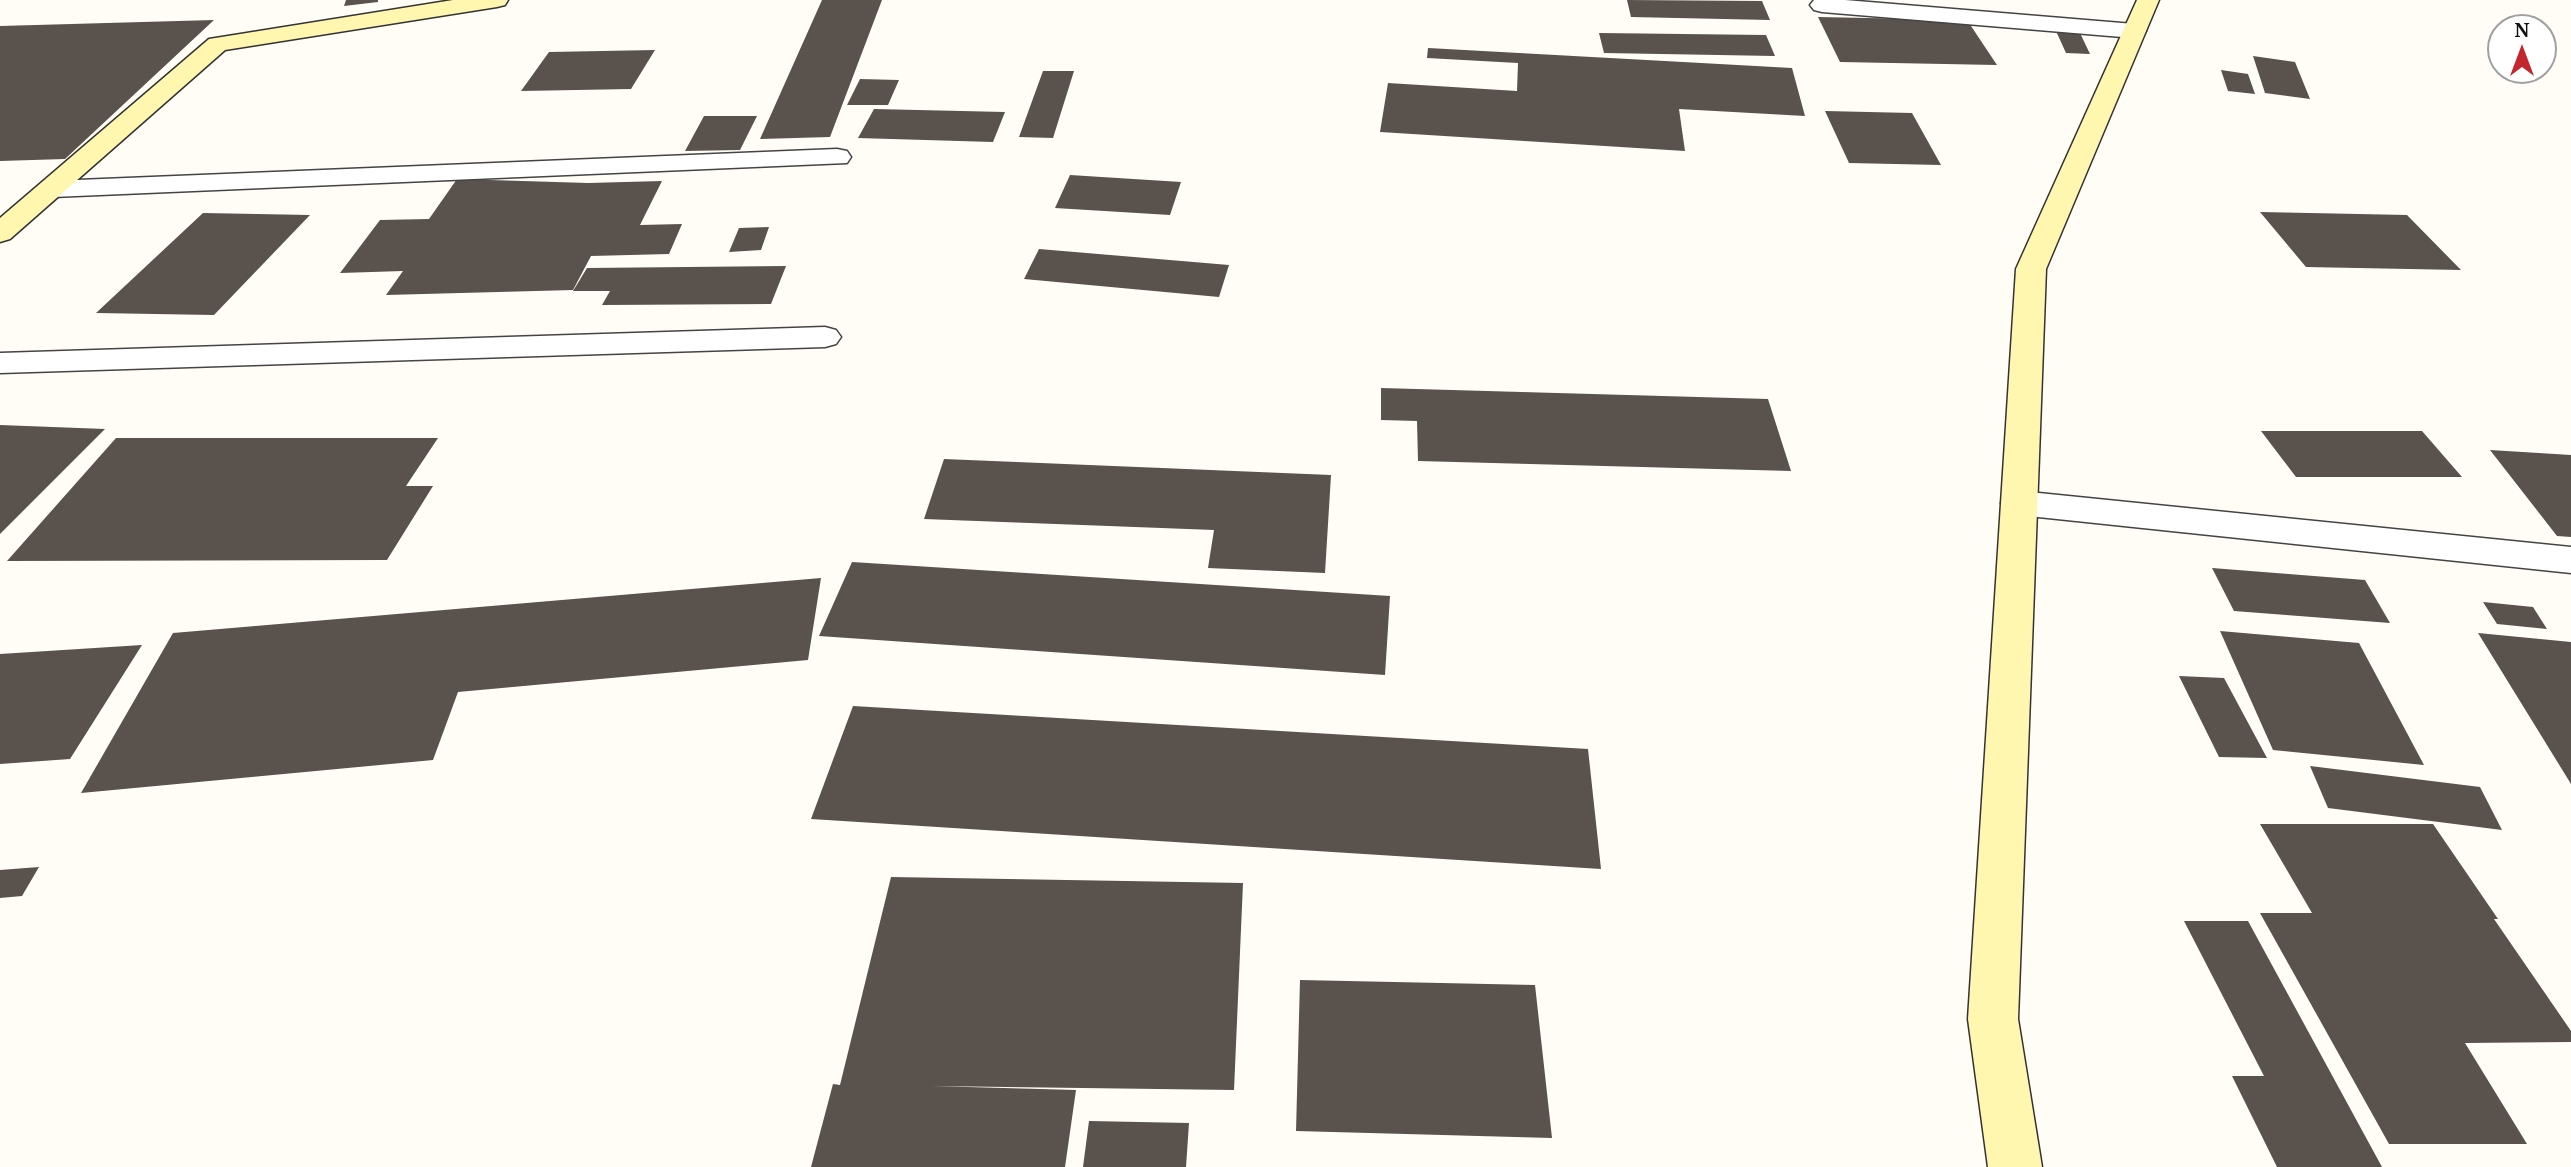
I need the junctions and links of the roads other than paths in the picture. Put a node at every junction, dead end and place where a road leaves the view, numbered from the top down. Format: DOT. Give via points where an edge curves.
graph roads {
  1 [pos="497,0"];
  2 [pos="1822,5"];
  3 [pos="2141,15"];
  4 [pos="837,157"];
  5 [pos="53,189"];
  6 [pos="0,233"];
  7 [pos="825,337"];
  8 [pos="0,363"];
  9 [pos="2019,503"];
  10 [pos="2571,560"];
  11 [pos="2015,1167"];
  1 -- 5 [label="main road" via="218,44"];
  2 -- 3 [label="street"];
  3 -- 9 [label="main road" via="2031,269"];
  4 -- 5 [label="street"];
  5 -- 6 [label="main road"];
  7 -- 8 [label="street"];
  9 -- 10 [label="street"];
  9 -- 11 [label="main road" via="1993,1019"];
}
